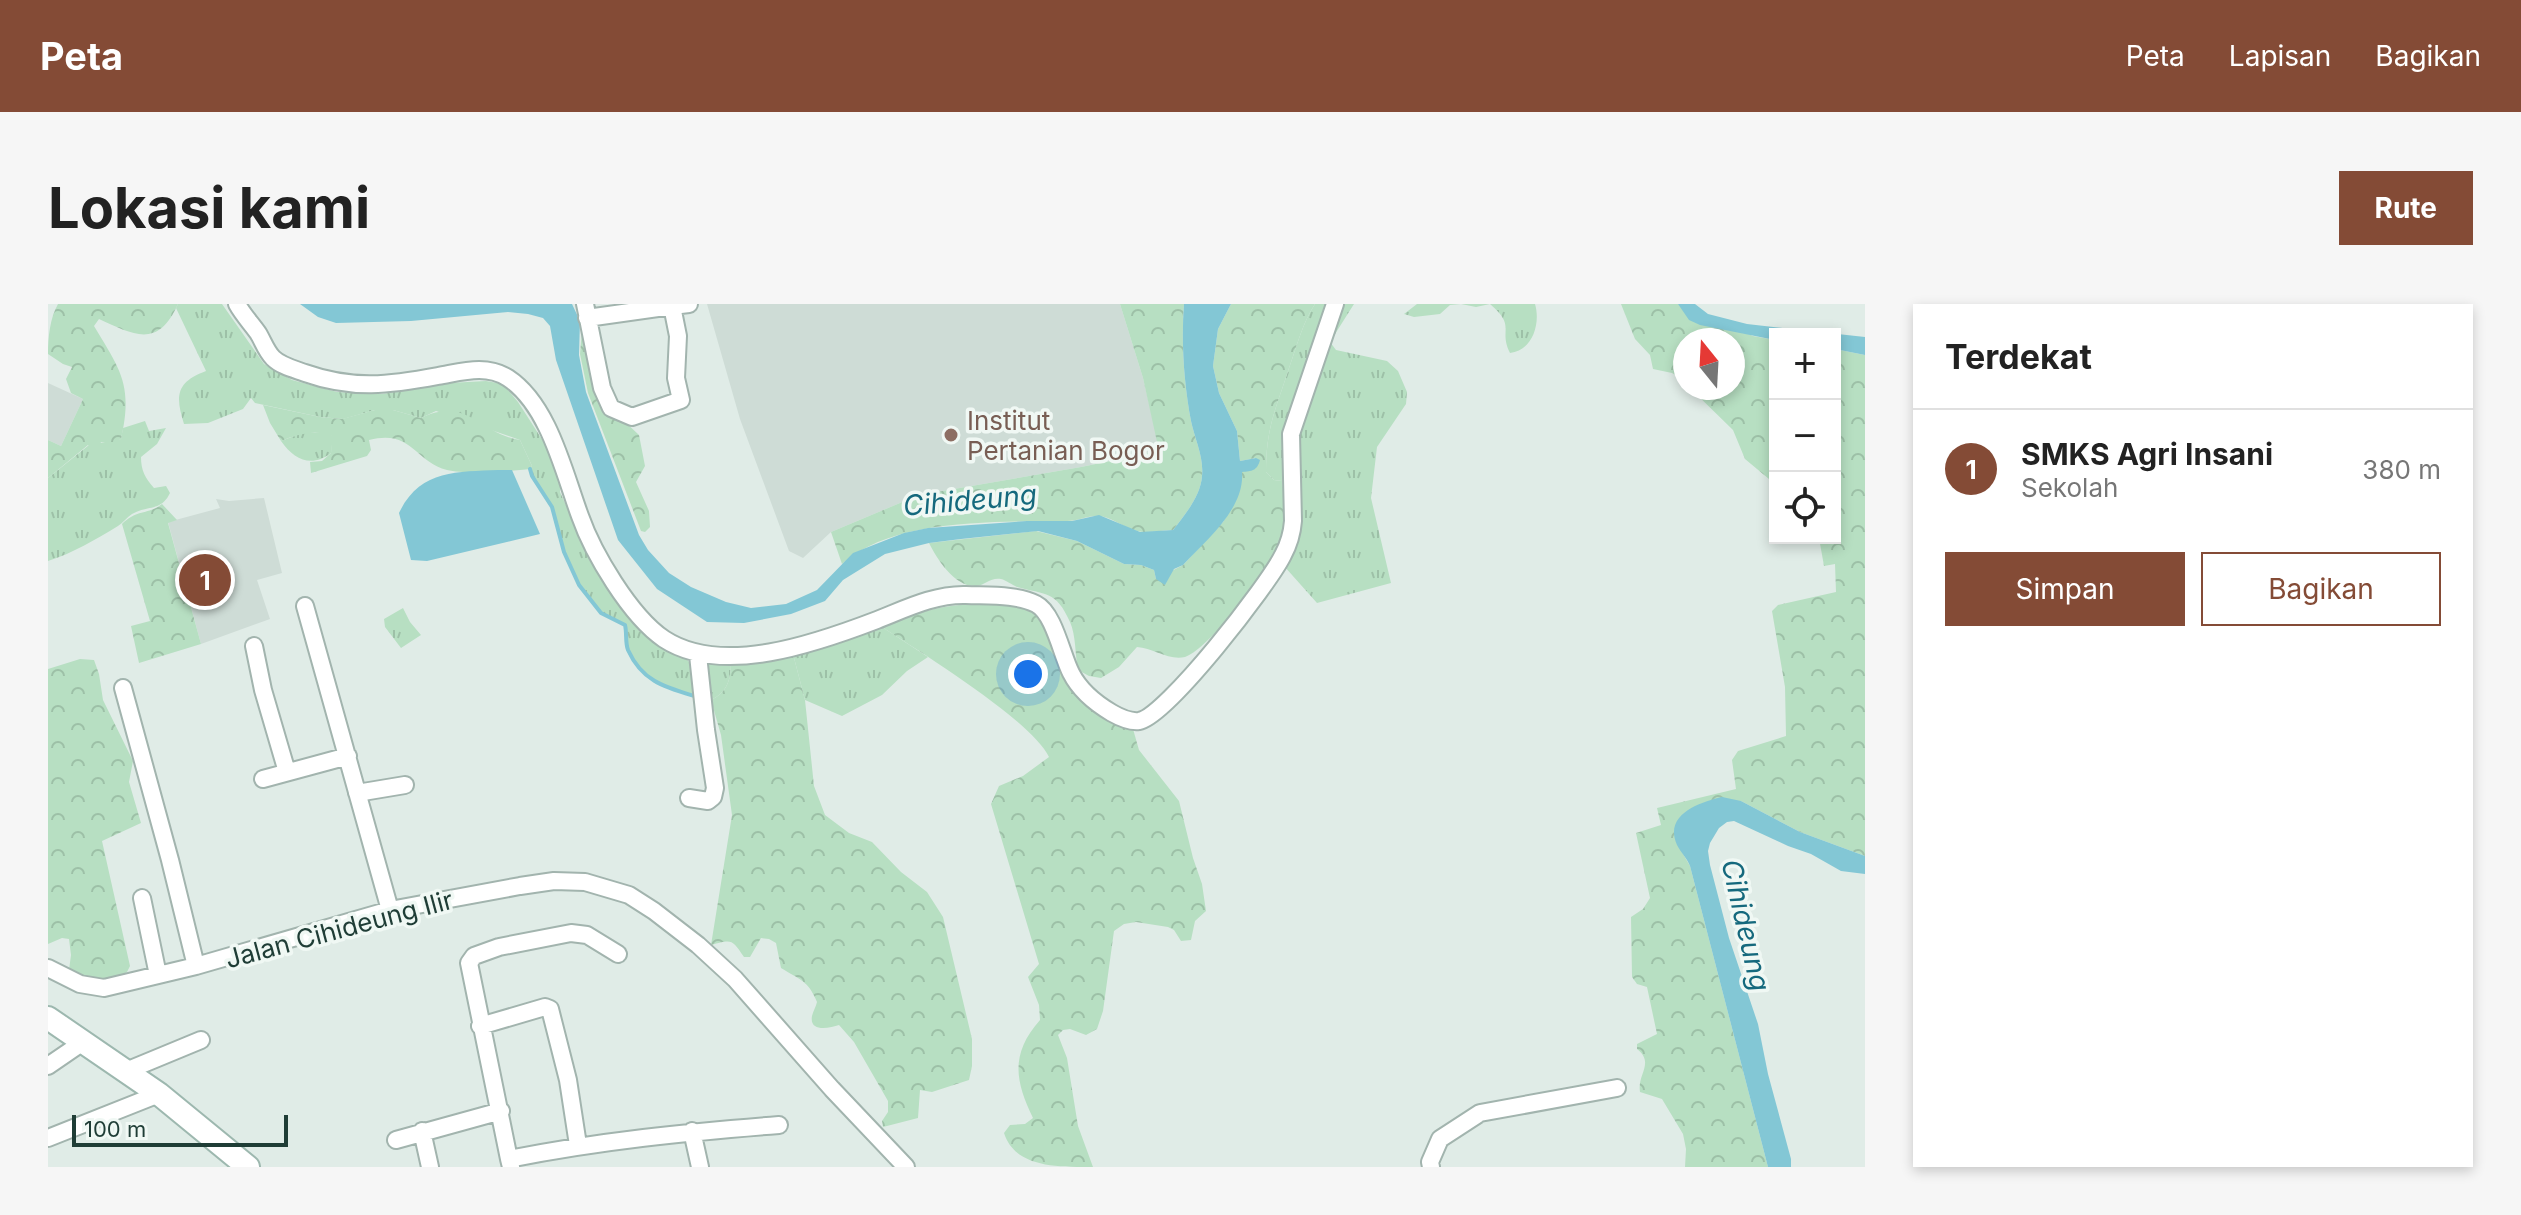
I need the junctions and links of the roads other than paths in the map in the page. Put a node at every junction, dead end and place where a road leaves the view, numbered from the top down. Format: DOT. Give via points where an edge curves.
graph roads {
  1 [pos="237,304"];
  2 [pos="689,304"];
  3 [pos="1335,304"];
  4 [pos="672,306"];
  5 [pos="637,308"];
  6 [pos="586,311"];
  7 [pos="305,606"];
  8 [pos="254,646"];
  9 [pos="698,655"];
  10 [pos="123,688"];
  11 [pos="348,756"];
  12 [pos="287,772"];
  13 [pos="263,779"];
  14 [pos="405,785"];
  15 [pos="357,793"];
  16 [pos="689,798"];
  17 [pos="142,898"];
  18 [pos="390,910"];
  19 [pos="618,954"];
  20 [pos="196,966"];
  21 [pos="48,968"];
  22 [pos="158,975"];
  23 [pos="48,1018"];
  24 [pos="480,1026"];
  25 [pos="201,1040"];
  26 [pos="83,1042"];
  27 [pos="48,1066"];
  28 [pos="126,1071"];
  29 [pos="1617,1088"];
  30 [pos="159,1094"];
  31 [pos="501,1111"];
  32 [pos="779,1125"];
  33 [pos="422,1131"];
  34 [pos="692,1131"];
  35 [pos="48,1138"];
  36 [pos="396,1140"];
  37 [pos="578,1145"];
  38 [pos="510,1163"];
  39 [pos="248,1167"];
  40 [pos="430,1167"];
  41 [pos="700,1167"];
  42 [pos="906,1167"];
  43 [pos="1431,1167"];
  1 -- 9 [label="street" via="273,358 316,377 357,386 484,369 507,378 523,391 557,448 604,568 664,639"];
  2 -- 4 [label="street"];
  3 -- 9 [label="street" via="1291,434 1293,521 1284,555 1188,682 1160,710 1139,721 1103,708 1071,674 1047,615 1039,605 1020,599 957,595 799,646 735,658"];
  4 -- 5 [label="street"];
  4 -- 6 [label="street" via="681,400 632,417 611,408 602,388"];
  5 -- 6 [label="street"];
  7 -- 11 [label="street"];
  8 -- 12 [label="street"];
  9 -- 16 [label="street" via="715,788 708,801"];
  10 -- 20 [label="street"];
  11 -- 12 [label="street"];
  11 -- 15 [label="street"];
  12 -- 13 [label="street"];
  14 -- 15 [label="street"];
  15 -- 18 [label="street"];
  17 -- 22 [label="street"];
  18 -- 20 [label="street, Jalan Cihideung Ilir"];
  18 -- 42 [label="street, Jalan Cihideung Ilir" via="554,881 585,882 629,895 735,979"];
  19 -- 24 [label="street" via="587,935 571,933 474,956 468,968"];
  20 -- 22 [label="street, Jalan Cihideung Ilir"];
  21 -- 22 [label="street, Jalan Cihideung Ilir" via="80,984 104,988"];
  23 -- 26 [label="main road"];
  24 -- 31 [label="street"];
  24 -- 37 [label="street" via="550,1009"];
  25 -- 28 [label="street"];
  26 -- 27 [label="street"];
  26 -- 28 [label="main road"];
  28 -- 30 [label="main road"];
  29 -- 43 [label="street" via="1480,1113 1440,1139"];
  30 -- 35 [label="street"];
  30 -- 39 [label="main road"];
  31 -- 33 [label="street"];
  31 -- 38 [label="street"];
  32 -- 34 [label="street"];
  33 -- 36 [label="street"];
  33 -- 40 [label="street"];
  34 -- 37 [label="street"];
  34 -- 41 [label="street"];
  37 -- 38 [label="street"];
}
